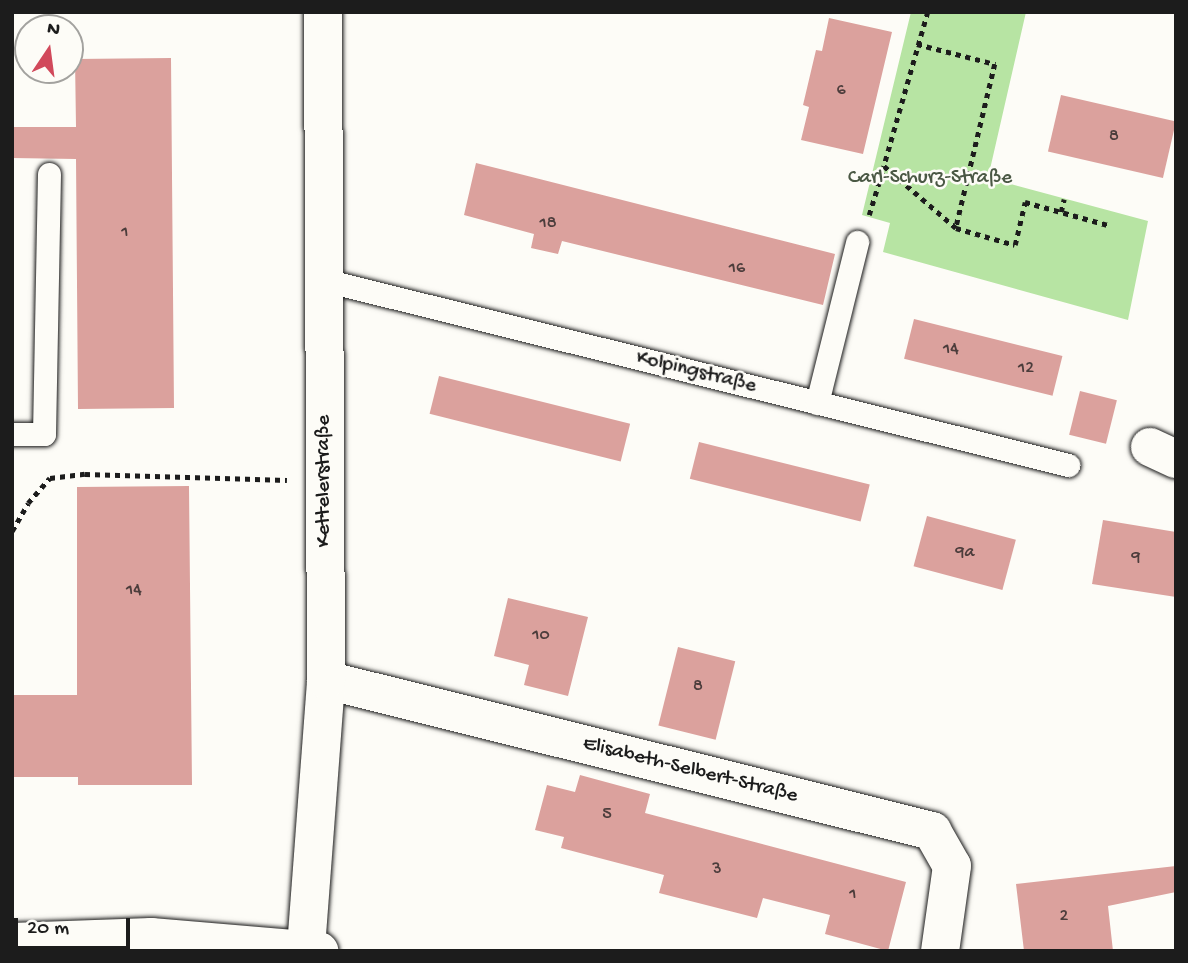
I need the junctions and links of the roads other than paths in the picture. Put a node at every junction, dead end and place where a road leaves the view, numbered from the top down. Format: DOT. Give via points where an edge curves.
graph roads {
  1 [pos="323,12"];
  2 [pos="50,174"];
  3 [pos="857,242"];
  4 [pos="324,280"];
  5 [pos="817,403"];
  6 [pos="12,434"];
  7 [pos="1068,465"];
  8 [pos="326,680"];
  9 [pos="12,942"];
  10 [pos="313,950"];
  11 [pos="940,951"];
  1 -- 4 [label="street, Kettelerstraße"];
  2 -- 6 [label="lane" via="44,434"];
  3 -- 5 [label="lane"];
  4 -- 5 [label="lane, Kolpingstraße"];
  4 -- 8 [label="street, Kettelerstraße"];
  5 -- 7 [label="lane, Kolpingstraße"];
  8 -- 10 [label="street, Kettelerstraße"];
  8 -- 11 [label="street, Elisabeth-Selbert-Straße" via="932,831 951,866"];
  9 -- 10 [label="street" via="151,937"];
}
